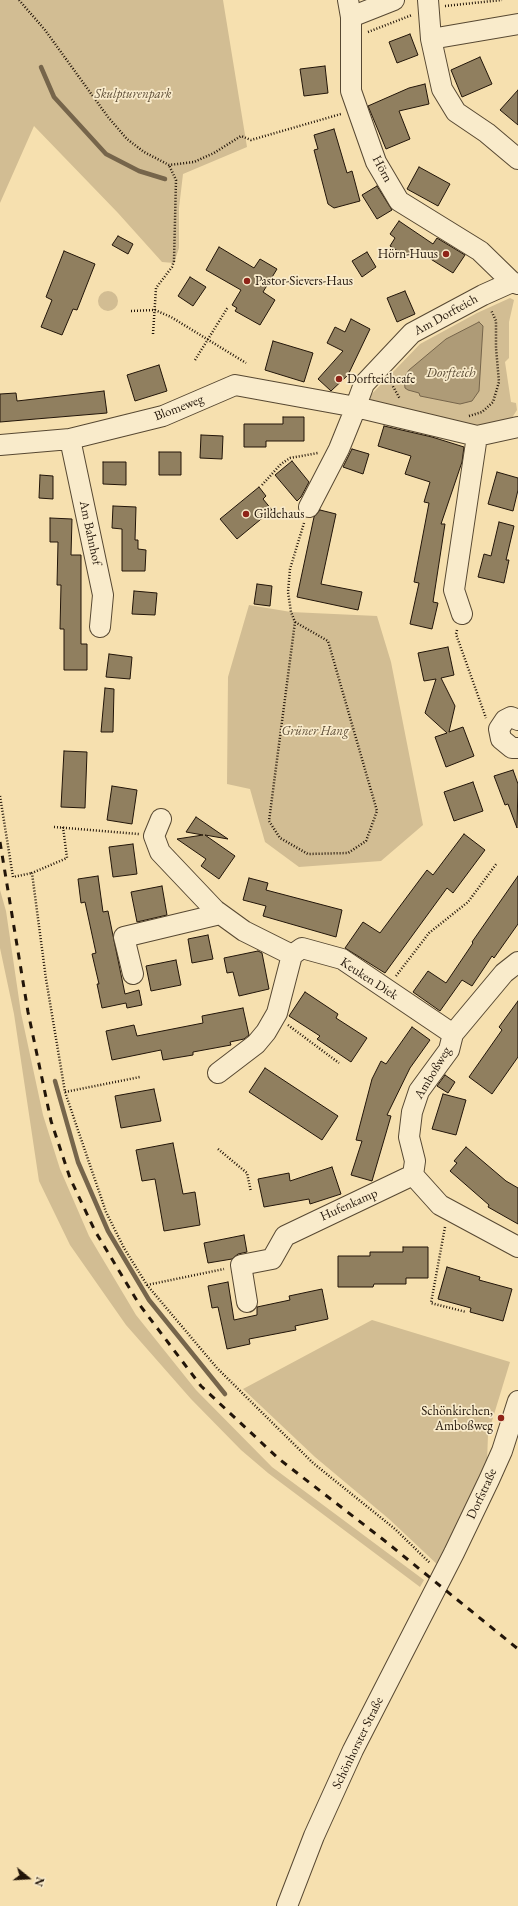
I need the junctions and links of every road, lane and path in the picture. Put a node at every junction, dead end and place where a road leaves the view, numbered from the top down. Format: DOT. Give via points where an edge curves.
graph roads {
  1 [pos="18,0"];
  2 [pos="394,0"];
  3 [pos="502,0"];
  4 [pos="429,4"];
  5 [pos="350,8"];
  6 [pos="518,24"];
  7 [pos="350,38"];
  8 [pos="431,40"];
  9 [pos="357,110"];
  10 [pos="518,159"];
  11 [pos="169,165"];
  12 [pos="515,283"];
  13 [pos="483,295"];
  14 [pos="228,307"];
  15 [pos="155,310"];
  16 [pos="131,312"];
  17 [pos="153,334"];
  18 [pos="208,339"];
  19 [pos="195,360"];
  20 [pos="384,362"];
  21 [pos="246,363"];
  22 [pos="405,402"];
  23 [pos="357,405"];
  24 [pos="467,417"];
  25 [pos="518,427"];
  26 [pos="477,436"];
  27 [pos="70,439"];
  28 [pos="0,445"];
  29 [pos="339,450"];
  30 [pos="262,485"];
  31 [pos="309,507"];
  32 [pos="462,614"];
  33 [pos="295,622"];
  34 [pos="100,627"];
  35 [pos="456,634"];
  36 [pos="518,720"];
  37 [pos="499,729"];
  38 [pos="518,748"];
  39 [pos="0,796"];
  40 [pos="54,827"];
  41 [pos="158,827"];
  42 [pos="63,828"];
  43 [pos="497,863"];
  44 [pos="32,873"];
  45 [pos="220,914"];
  46 [pos="292,955"];
  47 [pos="518,962"];
  48 [pos="133,974"];
  49 [pos="386,989"];
  50 [pos="275,1016"];
  51 [pos="453,1034"];
  52 [pos="340,1063"];
  53 [pos="218,1073"];
  54 [pos="140,1077"];
  55 [pos="65,1092"];
  56 [pos="218,1149"];
  57 [pos="413,1175"];
  58 [pos="251,1192"];
  59 [pos="448,1209"];
  60 [pos="518,1247"];
  61 [pos="241,1265"];
  62 [pos="146,1285"];
  63 [pos="247,1302"];
  64 [pos="466,1312"];
  65 [pos="518,1401"];
  66 [pos="441,1578"];
  67 [pos="287,1906"];
  1 -- 11 [label="path" via="45,30 127,139 144,152"];
  2 -- 5 [label="street"];
  3 -- 4 [label="path"];
  4 -- 7 [label="path"];
  4 -- 8 [label="street"];
  5 -- 7 [label="street, Hörn"];
  6 -- 8 [label="street"];
  7 -- 9 [label="street, Hörn" via="351,91"];
  8 -- 10 [label="street" via="442,89 456,112"];
  9 -- 11 [label="path" via="251,140 241,136 194,162"];
  9 -- 12 [label="street, Hörn" via="376,162 400,201 480,251"];
  11 -- 15 [label="path" via="176,180 174,261 156,288"];
  12 -- 13 [label="street, Am Dorfteich"];
  13 -- 20 [label="street, Am Dorfteich" via="412,333"];
  13 -- 24 [label="path" via="496,321 499,382 492,402 482,412"];
  14 -- 18 [label="path"];
  15 -- 16 [label="path"];
  15 -- 17 [label="path"];
  15 -- 18 [label="path"];
  18 -- 19 [label="path"];
  18 -- 21 [label="path"];
  20 -- 22 [label="path" via="392,387 399,399"];
  20 -- 23 [label="street, Am Dorfteich" via="364,384"];
  23 -- 26 [label="street"];
  23 -- 27 [label="street, Blomeweg" via="235,385 163,416"];
  23 -- 29 [label="street, Am Dorfteich"];
  25 -- 26 [label="street"];
  26 -- 32 [label="street" via="454,590"];
  27 -- 28 [label="street, Blomeweg"];
  27 -- 34 [label="street, Am Bahnhof" via="103,595"];
  29 -- 30 [label="path" via="290,458"];
  29 -- 31 [label="street, Am Dorfteich"];
  31 -- 33 [label="path" via="290,569 288,592"];
  33 -- 33 [label="path" via="270,821 280,838 308,854 348,853 366,841 377,811 328,641"];
  35 -- 37 [label="path" via="488,722"];
  36 -- 37 [label="street" via="511,717 505,720"];
  37 -- 38 [label="street" via="501,739 512,748"];
  39 -- 44 [label="path" via="13,877"];
  40 -- 42 [label="path"];
  41 -- 42 [label="path"];
  41 -- 45 [label="street" via="160,852"];
  42 -- 44 [label="path" via="67,858"];
  43 -- 49 [label="path" via="468,902 429,933"];
  44 -- 55 [label="path"];
  45 -- 46 [label="street" via="244,931"];
  45 -- 48 [label="street" via="124,936"];
  46 -- 49 [label="street, Keuken Diek" via="302,948 342,959"];
  46 -- 50 [label="street"];
  47 -- 51 [label="street, Amboßweg" via="504,973"];
  49 -- 51 [label="street, Keuken Diek"];
  50 -- 52 [label="path"];
  50 -- 53 [label="street" via="256,1044"];
  51 -- 57 [label="street, Amboßweg" via="449,1050 419,1091 412,1112 409,1136 415,1161"];
  54 -- 55 [label="path"];
  55 -- 62 [label="path" via="106,1212"];
  56 -- 58 [label="path" via="247,1173"];
  57 -- 59 [label="street" via="440,1205"];
  57 -- 61 [label="street, Hufenkamp" via="285,1236 272,1259"];
  59 -- 60 [label="street"];
  59 -- 64 [label="path" via="431,1303"];
  61 -- 62 [label="path"];
  61 -- 63 [label="street"];
  62 -- 66 [label="path" via="217,1368 313,1463 395,1530 430,1563"];
  65 -- 66 [label="street, Dorfstraße" via="502,1451"];
  66 -- 67 [label="street, Schönhorster Straße" via="353,1750 314,1836"];
}
